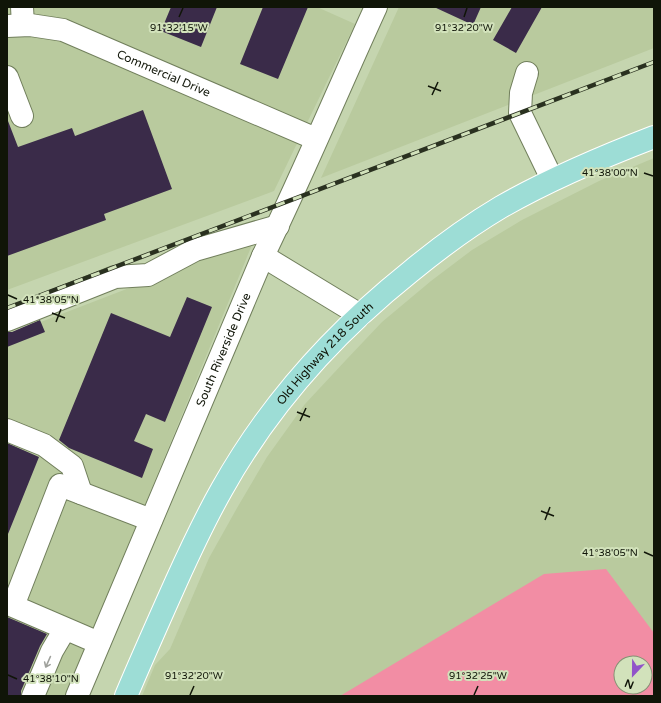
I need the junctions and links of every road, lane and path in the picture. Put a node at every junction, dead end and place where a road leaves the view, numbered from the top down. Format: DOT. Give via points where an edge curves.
graph roads {
  1 [pos="376,7"];
  2 [pos="17,19"];
  3 [pos="527,74"];
  4 [pos="7,77"];
  5 [pos="22,116"];
  6 [pos="654,137"];
  7 [pos="316,139"];
  8 [pos="552,179"];
  9 [pos="278,226"];
  10 [pos="263,256"];
  11 [pos="360,315"];
  12 [pos="7,320"];
  13 [pos="7,430"];
  14 [pos="81,493"];
  15 [pos="151,520"];
  16 [pos="10,607"];
  17 [pos="65,629"];
  18 [pos="99,643"];
  19 [pos="33,696"];
  20 [pos="77,696"];
  21 [pos="126,696"];
  1 -- 7 [label="street, South Riverside Drive"];
  2 -- 7 [label="street, Commercial Drive" via="63,30"];
  3 -- 8 [label="street" via="521,93 520,113"];
  4 -- 5 [label="street"];
  6 -- 8 [label="main road, Old Highway 218 South"];
  7 -- 9 [label="street, South Riverside Drive"];
  8 -- 11 [label="main road, Old Highway 218 South" via="468,228 417,266"];
  9 -- 10 [label="street, South Riverside Drive"];
  9 -- 12 [label="street" via="195,250 148,275 115,277"];
  10 -- 11 [label="street"];
  10 -- 15 [label="street, South Riverside Drive"];
  11 -- 21 [label="main road, Old Highway 218 South" via="316,359 276,408 222,487 199,532"];
  13 -- 14 [label="street" via="44,445 72,466"];
  14 -- 15 [label="street"];
  14 -- 16 [label="street" via="60,485"];
  15 -- 18 [label="street, South Riverside Drive"];
  16 -- 17 [label="street"];
  17 -- 18 [label="street"];
  17 -- 19 [label="street, one-way"];
  18 -- 20 [label="street, South Riverside Drive"];
}
